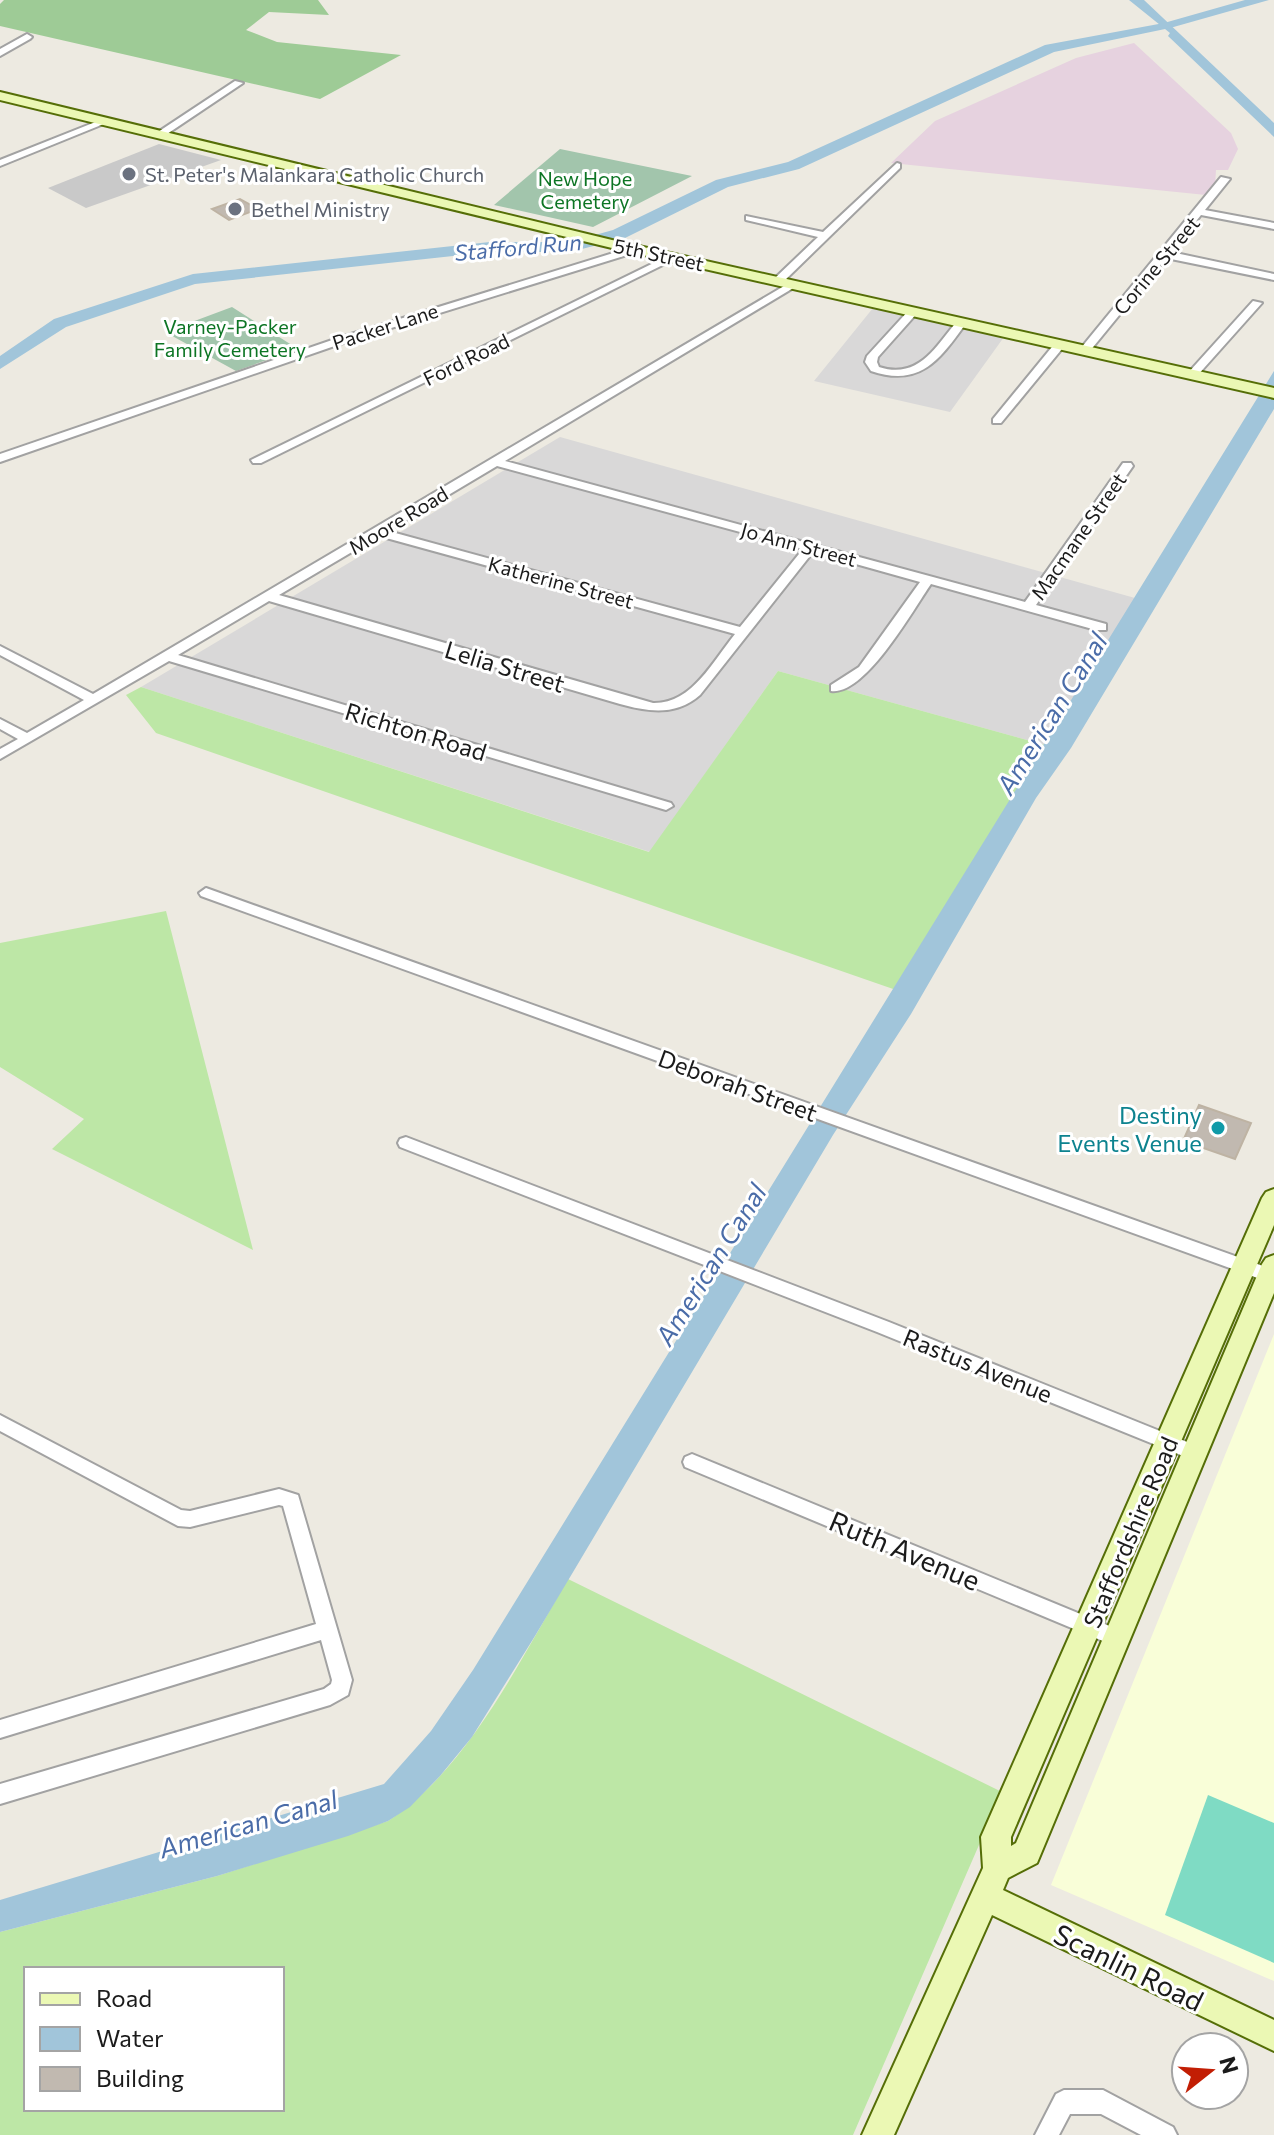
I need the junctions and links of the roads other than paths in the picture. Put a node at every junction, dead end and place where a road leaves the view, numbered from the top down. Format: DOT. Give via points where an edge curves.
graph roads {
  1 [pos="27,37"];
  2 [pos="0,53"];
  3 [pos="238,83"];
  4 [pos="0,96"];
  5 [pos="106,121"];
  6 [pos="161,134"];
  7 [pos="0,163"];
  8 [pos="897,166"];
  9 [pos="1225,179"];
  10 [pos="1201,212"];
  11 [pos="750,218"];
  12 [pos="1274,226"];
  13 [pos="824,235"];
  14 [pos="636,249"];
  15 [pos="1164,254"];
  16 [pos="674,257"];
  17 [pos="1274,277"];
  18 [pos="779,280"];
  19 [pos="795,284"];
  20 [pos="1257,303"];
  21 [pos="914,311"];
  22 [pos="962,322"];
  23 [pos="1060,344"];
  24 [pos="1085,350"];
  25 [pos="1192,375"];
  26 [pos="1274,393"];
  27 [pos="997,421"];
  28 [pos="0,458"];
  29 [pos="257,460"];
  30 [pos="496,462"];
  31 [pos="1127,466"];
  32 [pos="379,532"];
  33 [pos="811,547"];
  34 [pos="928,579"];
  35 [pos="267,596"];
  36 [pos="1028,607"];
  37 [pos="1101,627"];
  38 [pos="744,632"];
  39 [pos="0,650"];
  40 [pos="167,656"];
  41 [pos="836,688"];
  42 [pos="93,699"];
  43 [pos="0,723"];
  44 [pos="28,739"];
  45 [pos="0,755"];
  46 [pos="666,806"];
  47 [pos="206,893"];
  48 [pos="406,1143"];
  49 [pos="1274,1198"];
  50 [pos="1245,1266"];
  51 [pos="1272,1270"];
  52 [pos="1196,1378"];
  53 [pos="1222,1388"];
  54 [pos="0,1422"];
  55 [pos="1169,1442"];
  56 [pos="1195,1453"];
  57 [pos="692,1462"];
  58 [pos="1089,1627"];
  59 [pos="328,1629"];
  60 [pos="1117,1638"];
  61 [pos="0,1729"];
  62 [pos="0,1794"];
  63 [pos="992,1882"];
  64 [pos="1274,2036"];
  65 [pos="878,2135"];
  66 [pos="1047,2135"];
  67 [pos="1165,2135"];
  1 -- 2 [label="street"];
  3 -- 6 [label="street"];
  4 -- 5 [label="main road, 5th Street"];
  5 -- 6 [label="main road, 5th Street"];
  5 -- 7 [label="street"];
  6 -- 14 [label="main road, 5th Street"];
  8 -- 13 [label="street"];
  9 -- 10 [label="street, Corine Street"];
  10 -- 12 [label="street"];
  10 -- 15 [label="street, Corine Street"];
  11 -- 13 [label="street"];
  13 -- 18 [label="street"];
  14 -- 16 [label="main road, 5th Street"];
  14 -- 28 [label="street, Packer Lane" via="342,340"];
  15 -- 17 [label="street"];
  15 -- 24 [label="street, Corine Street"];
  16 -- 18 [label="main road, 5th Street"];
  16 -- 29 [label="street, Ford Road"];
  18 -- 19 [label="main road, 5th Street"];
  19 -- 21 [label="main road, 5th Street"];
  19 -- 30 [label="street, Moore Road"];
  20 -- 25 [label="street"];
  21 -- 22 [label="main road, 5th Street"];
  21 -- 22 [label="street" via="873,356 875,369 895,376 919,371"];
  22 -- 23 [label="main road, 5th Street"];
  23 -- 24 [label="main road, 5th Street"];
  23 -- 27 [label="street"];
  24 -- 25 [label="main road, 5th Street"];
  25 -- 26 [label="main road, 5th Street"];
  30 -- 32 [label="street, Moore Road"];
  30 -- 33 [label="street, Jo Ann Street"];
  31 -- 36 [label="street, Macmane Street"];
  32 -- 35 [label="street, Moore Road"];
  32 -- 38 [label="street, Katherine Street"];
  33 -- 34 [label="street, Jo Ann Street"];
  33 -- 38 [label="street, Lelia Street"];
  34 -- 36 [label="street, Jo Ann Street"];
  34 -- 41 [label="street" via="864,670"];
  35 -- 38 [label="street, Lelia Street" via="650,707 688,699"];
  35 -- 40 [label="street, Moore Road"];
  36 -- 37 [label="street, Jo Ann Street"];
  39 -- 42 [label="street"];
  40 -- 42 [label="street, Moore Road"];
  40 -- 46 [label="street, Richton Road"];
  42 -- 44 [label="street, Moore Road"];
  43 -- 44 [label="street"];
  44 -- 45 [label="street, Moore Road"];
  47 -- 50 [label="street, Deborah Street"];
  48 -- 55 [label="street, Rastus Avenue"];
  49 -- 50 [label="main road, Staffordshire Road"];
  50 -- 51 [label="street, Deborah Street"];
  50 -- 52 [label="main road, Staffordshire Road"];
  51 -- 53 [label="main road, Staffordshire Road"];
  52 -- 53 [label="street"];
  52 -- 55 [label="main road, Staffordshire Road"];
  53 -- 56 [label="main road, Staffordshire Road"];
  54 -- 59 [label="street" via="178,1518 279,1497 291,1501"];
  55 -- 56 [label="street, Rastus Avenue"];
  55 -- 58 [label="main road, Staffordshire Road"];
  56 -- 60 [label="main road, Staffordshire Road"];
  57 -- 58 [label="street, Ruth Avenue"];
  58 -- 60 [label="street, Ruth Avenue"];
  58 -- 63 [label="main road, Staffordshire Road" via="996,1837"];
  59 -- 61 [label="street"];
  59 -- 62 [label="street" via="342,1680 341,1689 330,1696"];
  60 -- 63 [label="main road, Staffordshire Road" via="1027,1853"];
  63 -- 64 [label="main road, Scanlin Road" via="1176,1992"];
  63 -- 65 [label="main road, Staffordshire Road"];
  66 -- 67 [label="street" via="1064,2102 1103,2102"];
}
